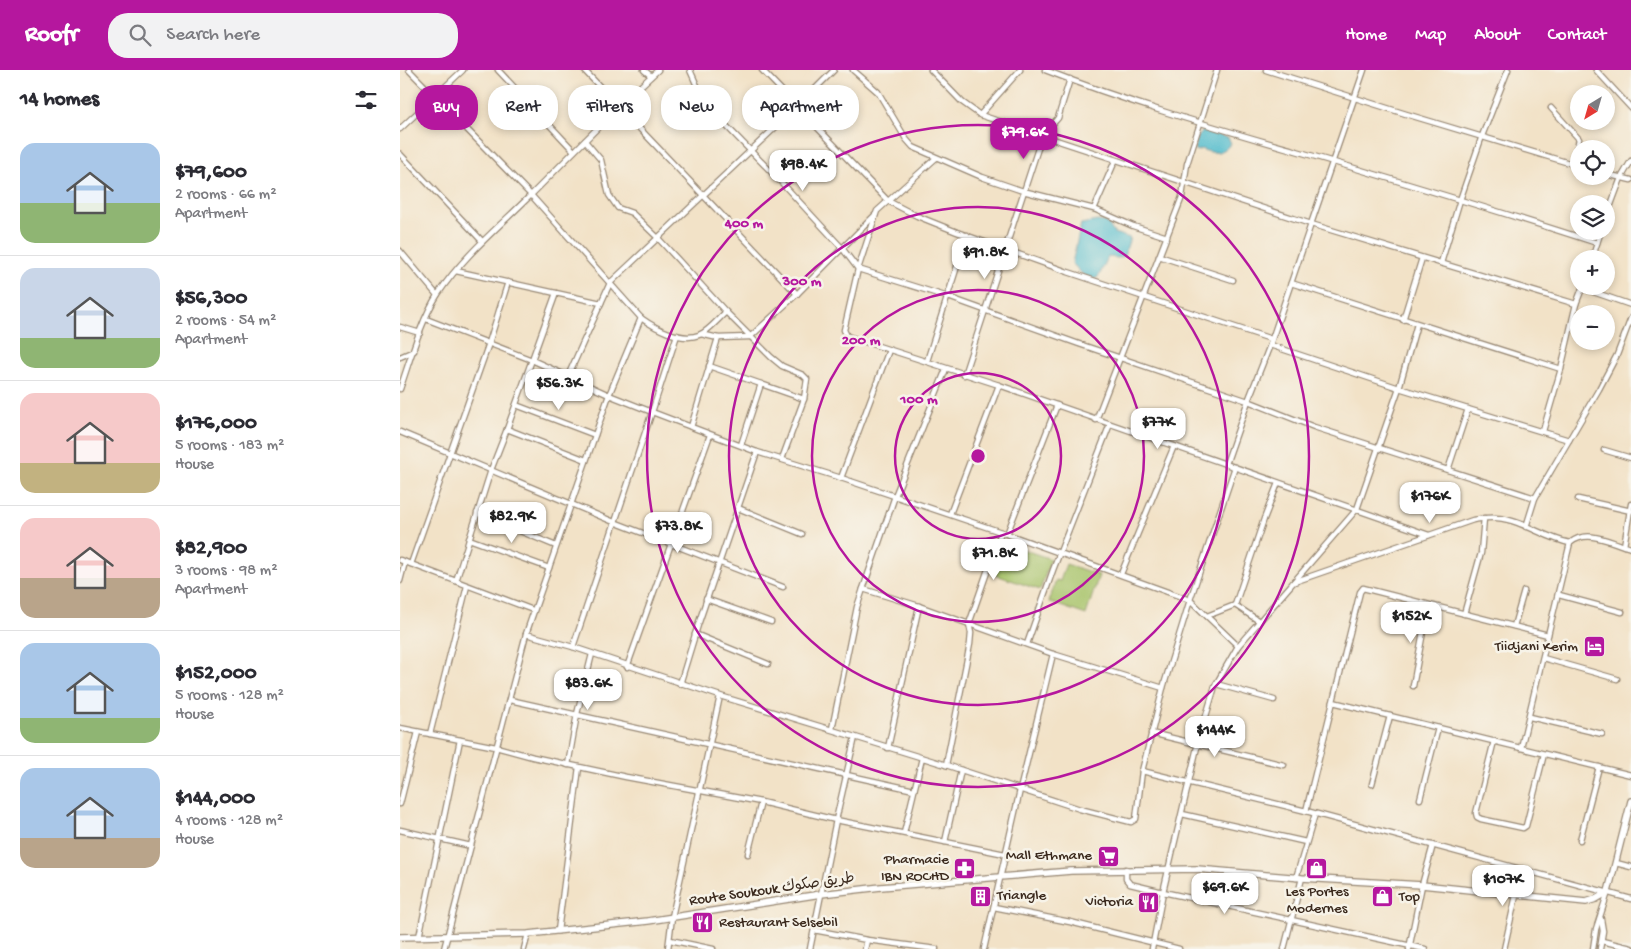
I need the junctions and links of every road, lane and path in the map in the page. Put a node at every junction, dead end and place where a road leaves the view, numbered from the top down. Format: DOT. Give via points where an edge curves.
graph roads {
  1 [pos="408,70"];
  2 [pos="463,70"];
  3 [pos="498,70"];
  4 [pos="584,70"];
  5 [pos="644,70"];
  6 [pos="658,70"];
  7 [pos="690,70"];
  8 [pos="762,70"];
  9 [pos="834,70"];
  10 [pos="853,70"];
  11 [pos="931,70"];
  12 [pos="1020,70"];
  13 [pos="1045,70"];
  14 [pos="1217,70"];
  15 [pos="1266,70"];
  16 [pos="1364,70"];
  17 [pos="1508,70"];
  18 [pos="1596,70"];
  19 [pos="651,76"];
  20 [pos="1070,80"];
  21 [pos="423,85"];
  22 [pos="447,85"];
  23 [pos="599,85"];
  24 [pos="642,85"];
  25 [pos="777,85"];
  26 [pos="819,85"];
  27 [pos="1355,98"];
  28 [pos="1551,108"];
  29 [pos="1631,108"];
  30 [pos="415,115"];
  31 [pos="980,115"];
  32 [pos="1200,123"];
  33 [pos="400,129"];
  34 [pos="466,130"];
  35 [pos="596,130"];
  36 [pos="642,130"];
  37 [pos="771,130"];
  38 [pos="820,130"];
  39 [pos="1042,136"];
  40 [pos="1482,136"];
  41 [pos="1579,140"];
  42 [pos="585,141"];
  43 [pos="750,150"];
  44 [pos="574,151"];
  45 [pos="400,154"];
  46 [pos="936,158"];
  47 [pos="1115,160"];
  48 [pos="1631,161"];
  49 [pos="1332,162"];
  50 [pos="1570,163"];
  51 [pos="1615,176"];
  52 [pos="1622,178"];
  53 [pos="1631,180"];
  54 [pos="1183,181"];
  55 [pos="1023,191"];
  56 [pos="531,195"];
  57 [pos="703,196"];
  58 [pos="1615,196"];
  59 [pos="1460,200"];
  60 [pos="888,201"];
  61 [pos="1094,209"];
  62 [pos="876,214"];
  63 [pos="1311,224"];
  64 [pos="967,236"];
  65 [pos="1166,236"];
  66 [pos="657,237"];
  67 [pos="1597,240"];
  68 [pos="482,241"];
  69 [pos="1596,243"];
  70 [pos="842,248"];
  71 [pos="1004,249"];
  72 [pos="1594,250"];
  73 [pos="400,251"];
  74 [pos="1159,256"];
  75 [pos="1422,258"];
  76 [pos="1442,263"];
  77 [pos="858,269"];
  78 [pos="456,271"];
  79 [pos="1233,280"];
  80 [pos="508,282"];
  81 [pos="610,283"];
  82 [pos="1290,283"];
  83 [pos="556,293"];
  84 [pos="797,294"];
  85 [pos="437,295"];
  86 [pos="1580,295"];
  87 [pos="1604,295"];
  88 [pos="948,297"];
  89 [pos="1143,298"];
  90 [pos="601,303"];
  91 [pos="1576,304"];
  92 [pos="1631,305"];
  93 [pos="985,311"];
  94 [pos="726,312"];
  95 [pos="641,318"];
  96 [pos="1631,318"];
  97 [pos="426,319"];
  98 [pos="1403,320"];
  99 [pos="1417,324"];
  100 [pos="400,327"];
  101 [pos="420,333"];
  102 [pos="701,334"];
  103 [pos="678,335"];
  104 [pos="750,337"];
  105 [pos="718,338"];
  106 [pos="1270,342"];
  107 [pos="488,343"];
  108 [pos="888,350"];
  109 [pos="414,351"];
  110 [pos="400,357"];
  111 [pos="1120,358"];
  112 [pos="532,360"];
  113 [pos="927,361"];
  114 [pos="710,366"];
  115 [pos="946,369"];
  116 [pos="1561,369"];
  117 [pos="964,375"];
  118 [pos="568,376"];
  119 [pos="762,384"];
  120 [pos="999,385"];
  121 [pos="1399,388"];
  122 [pos="400,389"];
  123 [pos="609,395"];
  124 [pos="804,398"];
  125 [pos="1248,401"];
  126 [pos="516,405"];
  127 [pos="1057,405"];
  128 [pos="1468,409"];
  129 [pos="652,412"];
  130 [pos="1096,420"];
  131 [pos="1110,424"];
  132 [pos="691,427"];
  133 [pos="508,430"];
  134 [pos="1544,431"];
  135 [pos="400,432"];
  136 [pos="595,435"];
  137 [pos="710,435"];
  138 [pos="1569,440"];
  139 [pos="741,445"];
  140 [pos="1174,446"];
  141 [pos="1379,446"];
  142 [pos="1604,450"];
  143 [pos="450,452"];
  144 [pos="757,452"];
  145 [pos="1631,458"];
  146 [pos="586,460"];
  147 [pos="782,460"];
  148 [pos="1226,464"];
  149 [pos="1235,467"];
  150 [pos="491,470"];
  151 [pos="1448,470"];
  152 [pos="841,478"];
  153 [pos="1278,483"];
  154 [pos="895,496"];
  155 [pos="1535,498"];
  156 [pos="1578,499"];
  157 [pos="571,504"];
  158 [pos="1631,504"];
  159 [pos="738,508"];
  160 [pos="1357,509"];
  161 [pos="1630,511"];
  162 [pos="477,514"];
  163 [pos="950,514"];
  164 [pos="1484,518"];
  165 [pos="614,522"];
  166 [pos="1526,527"];
  167 [pos="1001,532"];
  168 [pos="802,534"];
  169 [pos="1007,534"];
  170 [pos="1429,535"];
  171 [pos="469,538"];
  172 [pos="1570,543"];
  173 [pos="671,544"];
  174 [pos="556,546"];
  175 [pos="1624,546"];
  176 [pos="1631,548"];
  177 [pos="1060,552"];
  178 [pos="403,561"];
  179 [pos="719,562"];
  180 [pos="411,564"];
  181 [pos="548,568"];
  182 [pos="1121,574"];
  183 [pos="400,581"];
  184 [pos="456,581"];
  185 [pos="1293,582"];
  186 [pos="467,586"];
  187 [pos="783,587"];
  188 [pos="863,589"];
  189 [pos="1524,591"];
  190 [pos="1559,595"];
  191 [pos="706,599"];
  192 [pos="1190,600"];
  193 [pos="1235,605"];
  194 [pos="1428,605"];
  195 [pos="919,606"];
  196 [pos="533,610"];
  197 [pos="1622,612"];
  198 [pos="1464,614"];
  199 [pos="1207,616"];
  200 [pos="1259,621"];
  201 [pos="771,622"];
  202 [pos="969,624"];
  203 [pos="1514,626"];
  204 [pos="526,634"];
  205 [pos="695,634"];
  206 [pos="1548,635"];
  207 [pos="1027,644"];
  208 [pos="1238,646"];
  209 [pos="573,647"];
  210 [pos="592,654"];
  211 [pos="1053,654"];
  212 [pos="1542,658"];
  213 [pos="768,664"];
  214 [pos="627,667"];
  215 [pos="1617,679"];
  216 [pos="680,684"];
  217 [pos="1216,684"];
  218 [pos="1413,686"];
  219 [pos="1163,688"];
  220 [pos="720,696"];
  221 [pos="510,700"];
  222 [pos="1274,700"];
  223 [pos="1333,702"];
  224 [pos="577,714"];
  225 [pos="1390,716"];
  226 [pos="1530,717"];
  227 [pos="400,728"];
  228 [pos="1438,728"];
  229 [pos="832,730"];
  230 [pos="418,732"];
  231 [pos="1151,733"];
  232 [pos="430,734"];
  233 [pos="1602,734"];
  234 [pos="855,737"];
  235 [pos="460,740"];
  236 [pos="1494,741"];
  237 [pos="1198,743"];
  238 [pos="710,744"];
  239 [pos="496,747"];
  240 [pos="888,748"];
  241 [pos="1521,748"];
  242 [pos="1544,754"];
  243 [pos="922,758"];
  244 [pos="568,765"];
  245 [pos="946,765"];
  246 [pos="1284,765"];
  247 [pos="580,767"];
  248 [pos="1600,767"];
  249 [pos="961,770"];
  250 [pos="1142,771"];
  251 [pos="846,775"];
  252 [pos="1631,775"];
  253 [pos="1189,782"];
  254 [pos="1372,784"];
  255 [pos="700,790"];
  256 [pos="914,790"];
  257 [pos="1020,790"];
  258 [pos="1420,799"];
  259 [pos="1631,801"];
  260 [pos="761,802"];
  261 [pos="400,804"];
  262 [pos="1306,811"];
  263 [pos="1182,814"];
  264 [pos="1315,814"];
  265 [pos="836,820"];
  266 [pos="1631,820"];
  267 [pos="1625,825"];
  268 [pos="400,830"];
  269 [pos="904,833"];
  270 [pos="440,839"];
  271 [pos="1580,840"];
  272 [pos="945,842"];
  273 [pos="1306,842"];
  274 [pos="1433,845"];
  275 [pos="471,846"];
  276 [pos="748,854"];
  277 [pos="1005,854"];
  278 [pos="1616,863"];
  279 [pos="1631,867"];
  280 [pos="1126,869"];
  281 [pos="1170,869"];
  282 [pos="1522,869"];
  283 [pos="1000,877"];
  284 [pos="1299,878"];
  285 [pos="1422,885"];
  286 [pos="1163,892"];
  287 [pos="1608,892"];
  288 [pos="821,894"];
  289 [pos="1516,895"];
  290 [pos="1631,899"];
  291 [pos="994,907"];
  292 [pos="672,917"];
  293 [pos="1601,918"];
  294 [pos="1290,919"];
  295 [pos="814,930"];
  296 [pos="558,931"];
  297 [pos="528,934"];
  298 [pos="400,937"];
  299 [pos="419,937"];
  300 [pos="447,937"];
  301 [pos="670,940"];
  302 [pos="867,940"];
  303 [pos="1602,941"];
  304 [pos="1153,946"];
  305 [pos="1410,948"];
  306 [pos="1631,948"];
  307 [pos="444,949"];
  308 [pos="524,949"];
  309 [pos="668,949"];
  310 [pos="712,949"];
  311 [pos="810,949"];
  312 [pos="865,949"];
  313 [pos="936,949"];
  314 [pos="984,949"];
  315 [pos="1179,949"];
  316 [pos="1284,949"];
  317 [pos="1425,949"];
  318 [pos="1504,949"];
  319 [pos="1592,949"];
  320 [pos="1600,949"];
  1 -- 21 [label="street"];
  2 -- 22 [label="street"];
  3 -- 44 [label="street"];
  4 -- 23 [label="street"];
  5 -- 19 [label="street"];
  6 -- 19 [label="street"];
  7 -- 43 [label="street" via="705,104"];
  8 -- 25 [label="street"];
  9 -- 26 [label="street"];
  10 -- 46 [label="street" via="878,92 913,147"];
  11 -- 31 [label="street" via="962,102"];
  12 -- 31 [label="street"];
  13 -- 20 [label="street"];
  14 -- 32 [label="street"];
  15 -- 27 [label="street"];
  16 -- 27 [label="street"];
  17 -- 40 [label="street"];
  18 -- 29 [label="street"];
  19 -- 24 [label="street"];
  20 -- 32 [label="street"];
  20 -- 39 [label="street" via="1058,118"];
  27 -- 40 [label="street"];
  27 -- 49 [label="street"];
  28 -- 41 [label="street"];
  30 -- 33 [label="street"];
  31 -- 39 [label="street"];
  32 -- 49 [label="street"];
  32 -- 54 [label="street"];
  34 -- 56 [label="street"];
  35 -- 42 [label="street"];
  36 -- 57 [label="street"];
  37 -- 43 [label="street"];
  38 -- 60 [label="street"];
  39 -- 47 [label="street"];
  39 -- 55 [label="street"];
  40 -- 50 [label="street"];
  40 -- 59 [label="street"];
  42 -- 44 [label="street"];
  42 -- 66 [label="street" via="601,160 609,195 618,208 632,213"];
  43 -- 57 [label="street"];
  43 -- 70 [label="street"];
  44 -- 56 [label="street"];
  45 -- 68 [label="street"];
  46 -- 55 [label="street"];
  46 -- 60 [label="street"];
  47 -- 54 [label="street"];
  47 -- 61 [label="street"];
  48 -- 52 [label="street"];
  49 -- 59 [label="street"];
  49 -- 63 [label="street"];
  51 -- 52 [label="street"];
  52 -- 53 [label="street"];
  52 -- 58 [label="street"];
  54 -- 63 [label="street"];
  54 -- 65 [label="street" via="1182,197"];
  55 -- 61 [label="street"];
  55 -- 71 [label="street"];
  56 -- 68 [label="street"];
  56 -- 81 [label="street"];
  57 -- 66 [label="street"];
  57 -- 84 [label="street"];
  59 -- 69 [label="street"];
  59 -- 76 [label="street"];
  60 -- 62 [label="street"];
  60 -- 64 [label="street"];
  61 -- 65 [label="street"];
  62 -- 70 [label="street"];
  62 -- 77 [label="street"];
  63 -- 75 [label="street"];
  63 -- 82 [label="street"];
  64 -- 71 [label="street"];
  64 -- 88 [label="street"];
  65 -- 74 [label="street"];
  66 -- 81 [label="street"];
  66 -- 94 [label="street"];
  67 -- 69 [label="street"];
  68 -- 78 [label="street"];
  69 -- 72 [label="street"];
  70 -- 77 [label="street"];
  70 -- 84 [label="street"];
  71 -- 89 [label="street"];
  71 -- 93 [label="street"];
  73 -- 85 [label="street"];
  74 -- 79 [label="street"];
  74 -- 89 [label="street"];
  75 -- 76 [label="street"];
  75 -- 98 [label="street"];
  76 -- 91 [label="street"];
  77 -- 88 [label="street"];
  77 -- 108 [label="street" via="845,333"];
  78 -- 80 [label="street"];
  78 -- 85 [label="street"];
  80 -- 83 [label="street"];
  80 -- 107 [label="street"];
  81 -- 90 [label="street"];
  81 -- 95 [label="street"];
  82 -- 98 [label="street"];
  82 -- 106 [label="street"];
  83 -- 90 [label="street"];
  83 -- 112 [label="street"];
  84 -- 104 [label="street"];
  85 -- 97 [label="street"];
  86 -- 91 [label="street"];
  87 -- 92 [label="street"];
  88 -- 93 [label="street"];
  88 -- 113 [label="street"];
  89 -- 106 [label="street"];
  89 -- 111 [label="street"];
  90 -- 118 [label="street"];
  91 -- 116 [label="street"];
  93 -- 111 [label="street"];
  93 -- 117 [label="street"];
  94 -- 102 [label="street"];
  94 -- 104 [label="street"];
  95 -- 103 [label="street"];
  95 -- 123 [label="street"];
  96 -- 138 [label="street" via="1617,355"];
  97 -- 101 [label="street"];
  97 -- 107 [label="street"];
  98 -- 99 [label="street"];
  99 -- 116 [label="street"];
  99 -- 121 [label="street"];
  100 -- 101 [label="street"];
  101 -- 109 [label="street"];
  102 -- 103 [label="street"];
  102 -- 105 [label="street"];
  103 -- 129 [label="street"];
  104 -- 105 [label="street"];
  104 -- 124 [label="street" via="776,362 803,375 806,379"];
  105 -- 114 [label="street"];
  106 -- 121 [label="street"];
  106 -- 125 [label="street"];
  107 -- 112 [label="street"];
  107 -- 143 [label="street"];
  108 -- 113 [label="street"];
  108 -- 152 [label="street"];
  109 -- 110 [label="street"];
  109 -- 122 [label="street"];
  111 -- 125 [label="street"];
  111 -- 130 [label="street"];
  112 -- 118 [label="street"];
  112 -- 126 [label="street"];
  113 -- 115 [label="street"];
  114 -- 119 [label="street"];
  114 -- 132 [label="street"];
  115 -- 117 [label="street"];
  115 -- 154 [label="street"];
  116 -- 134 [label="street"];
  117 -- 120 [label="street"];
  118 -- 123 [label="street"];
  119 -- 124 [label="street"];
  119 -- 139 [label="street"];
  120 -- 127 [label="street"];
  120 -- 163 [label="street"];
  121 -- 128 [label="street"];
  121 -- 141 [label="street"];
  123 -- 129 [label="street"];
  123 -- 136 [label="street"];
  124 -- 147 [label="street"];
  125 -- 141 [label="street" via="1314,427"];
  125 -- 148 [label="street"];
  126 -- 133 [label="street"];
  126 -- 136 [label="street"];
  127 -- 130 [label="street"];
  127 -- 169 [label="street"];
  128 -- 134 [label="street"];
  128 -- 151 [label="street"];
  129 -- 132 [label="street"];
  129 -- 165 [label="street"];
  130 -- 131 [label="street"];
  131 -- 140 [label="street"];
  131 -- 177 [label="street"];
  132 -- 137 [label="street"];
  133 -- 146 [label="street"];
  133 -- 150 [label="street"];
  134 -- 138 [label="street"];
  135 -- 143 [label="street"];
  136 -- 146 [label="street"];
  137 -- 139 [label="street"];
  137 -- 173 [label="street"];
  138 -- 155 [label="street"];
  139 -- 144 [label="street"];
  140 -- 148 [label="street"];
  140 -- 182 [label="street"];
  141 -- 151 [label="street"];
  141 -- 160 [label="street"];
  142 -- 145 [label="street"];
  143 -- 150 [label="street"];
  143 -- 180 [label="street"];
  144 -- 147 [label="street"];
  144 -- 159 [label="street"];
  146 -- 157 [label="street"];
  147 -- 152 [label="street"];
  148 -- 149 [label="street"];
  149 -- 153 [label="street"];
  149 -- 192 [label="street"];
  150 -- 157 [label="street"];
  150 -- 162 [label="street"];
  151 -- 155 [label="street"];
  152 -- 154 [label="street"];
  153 -- 160 [label="street"];
  153 -- 193 [label="street"];
  154 -- 163 [label="street"];
  154 -- 188 [label="street"];
  155 -- 166 [label="street"];
  156 -- 161 [label="street"];
  157 -- 165 [label="street"];
  157 -- 174 [label="street"];
  158 -- 161 [label="street"];
  159 -- 168 [label="street"];
  159 -- 179 [label="street"];
  160 -- 170 [label="street"];
  160 -- 185 [label="street"];
  161 -- 175 [label="street"];
  162 -- 171 [label="street"];
  162 -- 174 [label="street"];
  163 -- 167 [label="street"];
  164 -- 166 [label="street" via="1496,518"];
  164 -- 170 [label="street"];
  164 -- 198 [label="street" via="1481,553"];
  165 -- 173 [label="street"];
  165 -- 209 [label="street"];
  166 -- 172 [label="street"];
  167 -- 169 [label="street"];
  167 -- 202 [label="street"];
  169 -- 177 [label="street"];
  170 -- 185 [label="street"];
  171 -- 181 [label="street"];
  171 -- 184 [label="street"];
  172 -- 175 [label="street" via="1577,537 1586,536"];
  172 -- 190 [label="street"];
  173 -- 179 [label="street"];
  173 -- 214 [label="street"];
  174 -- 181 [label="street"];
  175 -- 176 [label="street"];
  177 -- 182 [label="street"];
  177 -- 207 [label="street"];
  178 -- 180 [label="street"];
  178 -- 183 [label="street"];
  179 -- 187 [label="street"];
  179 -- 191 [label="street"];
  180 -- 184 [label="street"];
  181 -- 196 [label="street"];
  182 -- 192 [label="street"];
  184 -- 186 [label="street"];
  185 -- 200 [label="street"];
  186 -- 196 [label="street"];
  186 -- 232 [label="street"];
  188 -- 195 [label="street"];
  188 -- 229 [label="street"];
  189 -- 203 [label="street"];
  190 -- 197 [label="street"];
  190 -- 206 [label="street"];
  191 -- 201 [label="street"];
  191 -- 205 [label="street"];
  192 -- 199 [label="street"];
  192 -- 219 [label="street"];
  193 -- 199 [label="street"];
  193 -- 200 [label="street"];
  194 -- 198 [label="street"];
  194 -- 218 [label="street"];
  194 -- 223 [label="street" via="1369,589 1361,590"];
  195 -- 202 [label="street"];
  195 -- 240 [label="street"];
  196 -- 204 [label="street"];
  198 -- 203 [label="street"];
  199 -- 208 [label="street"];
  200 -- 208 [label="street"];
  202 -- 207 [label="street"];
  202 -- 245 [label="street" via="971,638"];
  203 -- 206 [label="street"];
  204 -- 209 [label="street"];
  204 -- 221 [label="street"];
  205 -- 213 [label="street"];
  205 -- 216 [label="street"];
  206 -- 212 [label="street"];
  207 -- 211 [label="street"];
  208 -- 217 [label="street"];
  209 -- 210 [label="street"];
  210 -- 214 [label="street"];
  210 -- 224 [label="street"];
  211 -- 219 [label="street"];
  211 -- 257 [label="street"];
  212 -- 215 [label="street"];
  212 -- 226 [label="street"];
  214 -- 216 [label="street"];
  216 -- 220 [label="street"];
  217 -- 222 [label="street"];
  217 -- 237 [label="street"];
  219 -- 231 [label="street"];
  220 -- 229 [label="street"];
  220 -- 238 [label="street"];
  221 -- 224 [label="street"];
  221 -- 239 [label="street"];
  223 -- 225 [label="street"];
  223 -- 262 [label="street"];
  224 -- 238 [label="street"];
  224 -- 244 [label="street"];
  225 -- 228 [label="street"];
  225 -- 254 [label="street"];
  226 -- 233 [label="street"];
  226 -- 241 [label="street"];
  227 -- 230 [label="street"];
  228 -- 236 [label="street"];
  228 -- 258 [label="street"];
  229 -- 234 [label="street"];
  230 -- 232 [label="street"];
  230 -- 261 [label="street"];
  231 -- 237 [label="street"];
  231 -- 250 [label="street"];
  232 -- 235 [label="street"];
  234 -- 240 [label="street"];
  234 -- 251 [label="street"];
  235 -- 239 [label="street"];
  235 -- 270 [label="street"];
  236 -- 241 [label="street"];
  236 -- 242 [label="street" via="1476,817 1526,826"];
  237 -- 246 [label="street"];
  237 -- 253 [label="street"];
  238 -- 251 [label="street"];
  238 -- 255 [label="street"];
  239 -- 244 [label="street"];
  239 -- 275 [label="street"];
  240 -- 243 [label="street"];
  241 -- 242 [label="street"];
  242 -- 248 [label="street"];
  243 -- 245 [label="street"];
  243 -- 256 [label="street"];
  244 -- 247 [label="street"];
  245 -- 249 [label="street"];
  247 -- 255 [label="street"];
  247 -- 296 [label="street"];
  248 -- 252 [label="street"];
  248 -- 271 [label="street"];
  249 -- 257 [label="street"];
  249 -- 272 [label="street"];
  250 -- 253 [label="street"];
  250 -- 257 [label="street" via="1136,819 1131,822"];
  251 -- 256 [label="street"];
  251 -- 265 [label="street"];
  253 -- 262 [label="street"];
  253 -- 263 [label="street"];
  255 -- 260 [label="street"];
  255 -- 292 [label="street"];
  256 -- 269 [label="street"];
  257 -- 277 [label="street"];
  259 -- 267 [label="street"];
  260 -- 265 [label="street"];
  260 -- 276 [label="street"];
  262 -- 264 [label="street"];
  263 -- 273 [label="street"];
  263 -- 281 [label="street"];
  264 -- 273 [label="street"];
  264 -- 274 [label="street"];
  265 -- 269 [label="street"];
  265 -- 288 [label="street"];
  266 -- 267 [label="street"];
  267 -- 278 [label="street"];
  268 -- 270 [label="street"];
  269 -- 272 [label="street"];
  270 -- 275 [label="street"];
  270 -- 299 [label="street"];
  272 -- 277 [label="street"];
  273 -- 284 [label="street"];
  274 -- 282 [label="street"];
  274 -- 285 [label="street"];
  275 -- 300 [label="street"];
  277 -- 283 [label="street"];
  278 -- 279 [label="street"];
  278 -- 287 [label="street"];
  280 -- 281 [label="street, Route Soukouk طريق صكوك"];
  280 -- 283 [label="street, Route Soukouk طريق صكوك"];
  280 -- 286 [label="street" via="1130,884"];
  281 -- 284 [label="street, Route Soukouk طريق صكوك"];
  281 -- 286 [label="street"];
  282 -- 287 [label="street"];
  282 -- 289 [label="street"];
  283 -- 288 [label="street, Route Soukouk طريق صكوك"];
  283 -- 291 [label="street"];
  284 -- 285 [label="street, Route Soukouk طريق صكوك"];
  284 -- 294 [label="street"];
  285 -- 289 [label="street, Route Soukouk طريق صكوك"];
  285 -- 305 [label="street"];
  286 -- 294 [label="street"];
  286 -- 304 [label="street"];
  287 -- 289 [label="street, Route Soukouk طريق صكوك" via="1586,902"];
  287 -- 290 [label="street"];
  287 -- 293 [label="street"];
  288 -- 292 [label="street, Route Soukouk طريق صكوك"];
  288 -- 295 [label="street"];
  289 -- 318 [label="street"];
  291 -- 304 [label="street" via="1070,922"];
  291 -- 314 [label="street"];
  292 -- 296 [label="street, Route Soukouk طريق صكوك"];
  292 -- 301 [label="street"];
  293 -- 303 [label="street"];
  293 -- 319 [label="street"];
  294 -- 305 [label="street"];
  294 -- 316 [label="street"];
  295 -- 302 [label="street"];
  295 -- 311 [label="street"];
  296 -- 297 [label="street, Route Soukouk طريق صكوك"];
  297 -- 300 [label="street, Route Soukouk طريق صكوك"];
  297 -- 308 [label="street"];
  298 -- 299 [label="street, Route Soukouk طريق صكوك"];
  299 -- 300 [label="street, Route Soukouk طريق صكوك"];
  300 -- 307 [label="street"];
  301 -- 309 [label="street"];
  301 -- 310 [label="street"];
  302 -- 312 [label="street"];
  302 -- 313 [label="street"];
  303 -- 306 [label="street"];
  303 -- 320 [label="street"];
  304 -- 315 [label="street"];
  305 -- 317 [label="street"];
}
